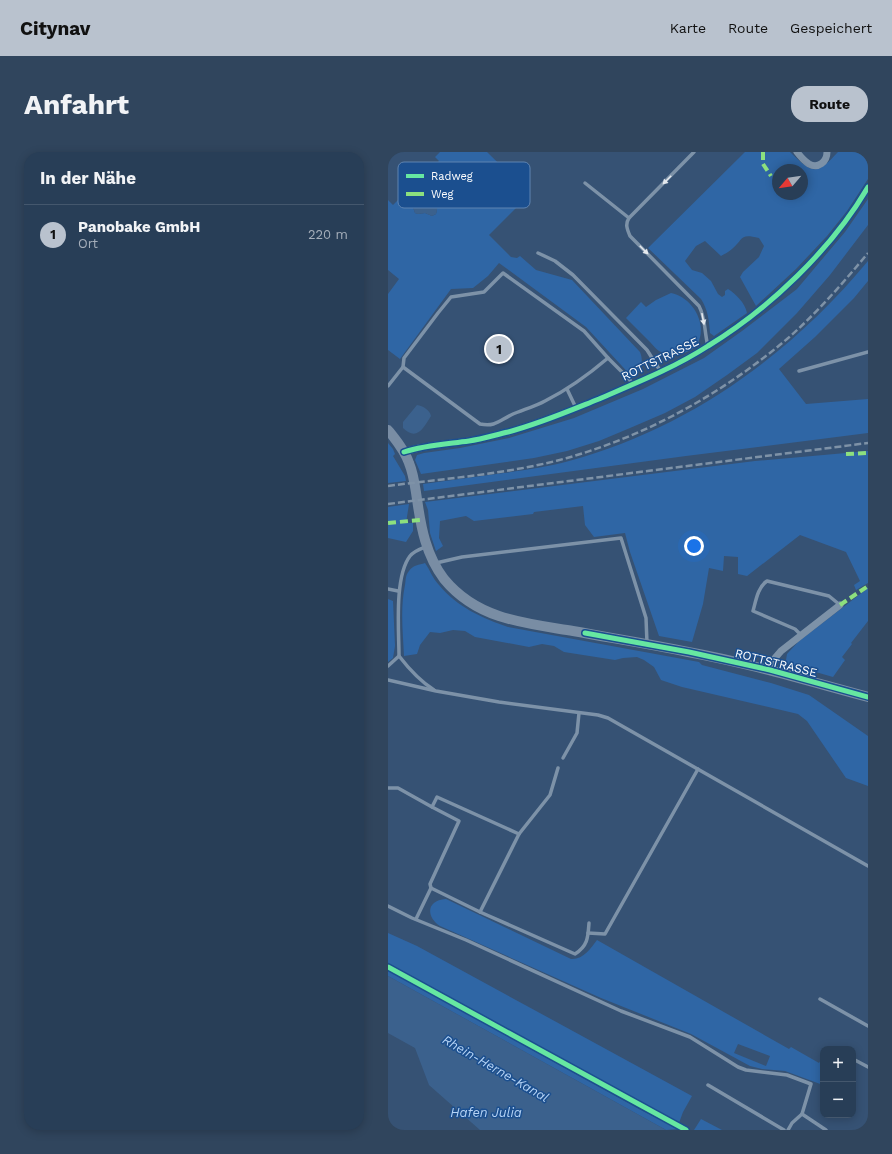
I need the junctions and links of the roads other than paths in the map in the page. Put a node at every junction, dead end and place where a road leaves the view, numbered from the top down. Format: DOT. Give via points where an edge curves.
graph roads {
  1 [pos="694,152"];
  2 [pos="797,152"];
  3 [pos="827,152"];
  4 [pos="586,183"];
  5 [pos="868,187"];
  6 [pos="629,218"];
  7 [pos="538,253"];
  8 [pos="708,346"];
  9 [pos="868,352"];
  10 [pos="608,358"];
  11 [pos="403,367"];
  12 [pos="799,371"];
  13 [pos="661,372"];
  14 [pos="632,385"];
  15 [pos="388,386"];
  16 [pos="568,389"];
  17 [pos="576,408"];
  18 [pos="388,430"];
  19 [pos="404,452"];
  20 [pos="426,546"];
  21 [pos="434,564"];
  22 [pos="388,589"];
  23 [pos="398,591"];
  24 [pos="840,605"];
  25 [pos="801,635"];
  26 [pos="647,644"];
  27 [pos="399,656"];
  28 [pos="388,666"];
  29 [pos="770,670"];
  30 [pos="388,680"];
  31 [pos="436,691"];
  32 [pos="868,697"];
  33 [pos="579,713"];
  34 [pos="564,758"];
  35 [pos="558,768"];
  36 [pos="698,769"];
  37 [pos="388,788"];
  38 [pos="432,807"];
  39 [pos="519,834"];
  40 [pos="868,866"];
  41 [pos="431,888"];
  42 [pos="388,906"];
  43 [pos="480,912"];
  44 [pos="416,919"];
  45 [pos="589,923"];
  46 [pos="588,933"];
  47 [pos="820,999"];
  48 [pos="868,1026"];
  49 [pos="856,1061"];
  50 [pos="868,1067"];
  51 [pos="708,1085"];
  52 [pos="802,1114"];
  53 [pos="784,1130"];
  54 [pos="788,1130"];
  55 [pos="826,1130"];
  1 -- 6 [label="lane, one-way"];
  2 -- 3 [label="street" via="807,164 813,166 824,162"];
  4 -- 6 [label="lane"];
  5 -- 8 [label="street, ROTTSTRASSE" via="844,222 796,277 754,314"];
  6 -- 8 [label="lane, one-way" via="626,222 630,236 699,306 703,314"];
  7 -- 13 [label="lane" via="555,261 573,275 647,350"];
  8 -- 13 [label="street, ROTTSTRASSE"];
  9 -- 12 [label="lane"];
  10 -- 11 [label="lane" via="584,331 502,273 484,292 451,297 404,358"];
  10 -- 14 [label="lane"];
  10 -- 16 [label="lane"];
  11 -- 15 [label="lane"];
  11 -- 16 [label="lane" via="480,424 488,426"];
  13 -- 14 [label="street, ROTTSTRASSE"];
  14 -- 17 [label="street, ROTTSTRASSE"];
  16 -- 17 [label="lane"];
  17 -- 19 [label="street, ROTTSTRASSE" via="509,432 418,447"];
  18 -- 19 [label="street, ROTTSTRASSE"];
  19 -- 20 [label="street, ROTTSTRASSE" via="413,474"];
  20 -- 21 [label="street, ROTTSTRASSE"];
  20 -- 23 [label="lane" via="409,557"];
  21 -- 26 [label="street, ROTTSTRASSE" via="458,594 498,616 539,626"];
  21 -- 26 [label="lane" via="462,557 621,538 646,618"];
  22 -- 23 [label="lane"];
  23 -- 27 [label="lane"];
  24 -- 25 [label="street"];
  24 -- 25 [label="lane" via="829,596 767,581 763,584 757,595 754,611"];
  25 -- 29 [label="street" via="781,651"];
  26 -- 29 [label="street, ROTTSTRASSE"];
  27 -- 28 [label="lane"];
  27 -- 31 [label="lane" via="408,668"];
  29 -- 32 [label="street, ROTTSTRASSE"];
  30 -- 31 [label="lane"];
  31 -- 33 [label="lane"];
  33 -- 34 [label="lane" via="577,733"];
  33 -- 36 [label="lane" via="608,718"];
  35 -- 39 [label="lane" via="550,795"];
  36 -- 40 [label="lane"];
  36 -- 46 [label="lane" via="605,934"];
  37 -- 38 [label="lane" via="398,788"];
  38 -- 39 [label="lane" via="437,797"];
  38 -- 41 [label="lane" via="458,821 430,884"];
  39 -- 43 [label="lane"];
  41 -- 43 [label="lane"];
  41 -- 44 [label="lane"];
  42 -- 44 [label="lane"];
  43 -- 46 [label="lane" via="575,954 582,949"];
  44 -- 52 [label="lane" via="621,1011 690,1037 746,1070 787,1075 811,1084"];
  45 -- 46 [label="lane"];
  47 -- 48 [label="lane"];
  49 -- 50 [label="lane"];
  51 -- 53 [label="lane"];
  52 -- 54 [label="lane"];
  52 -- 55 [label="lane"];
}
